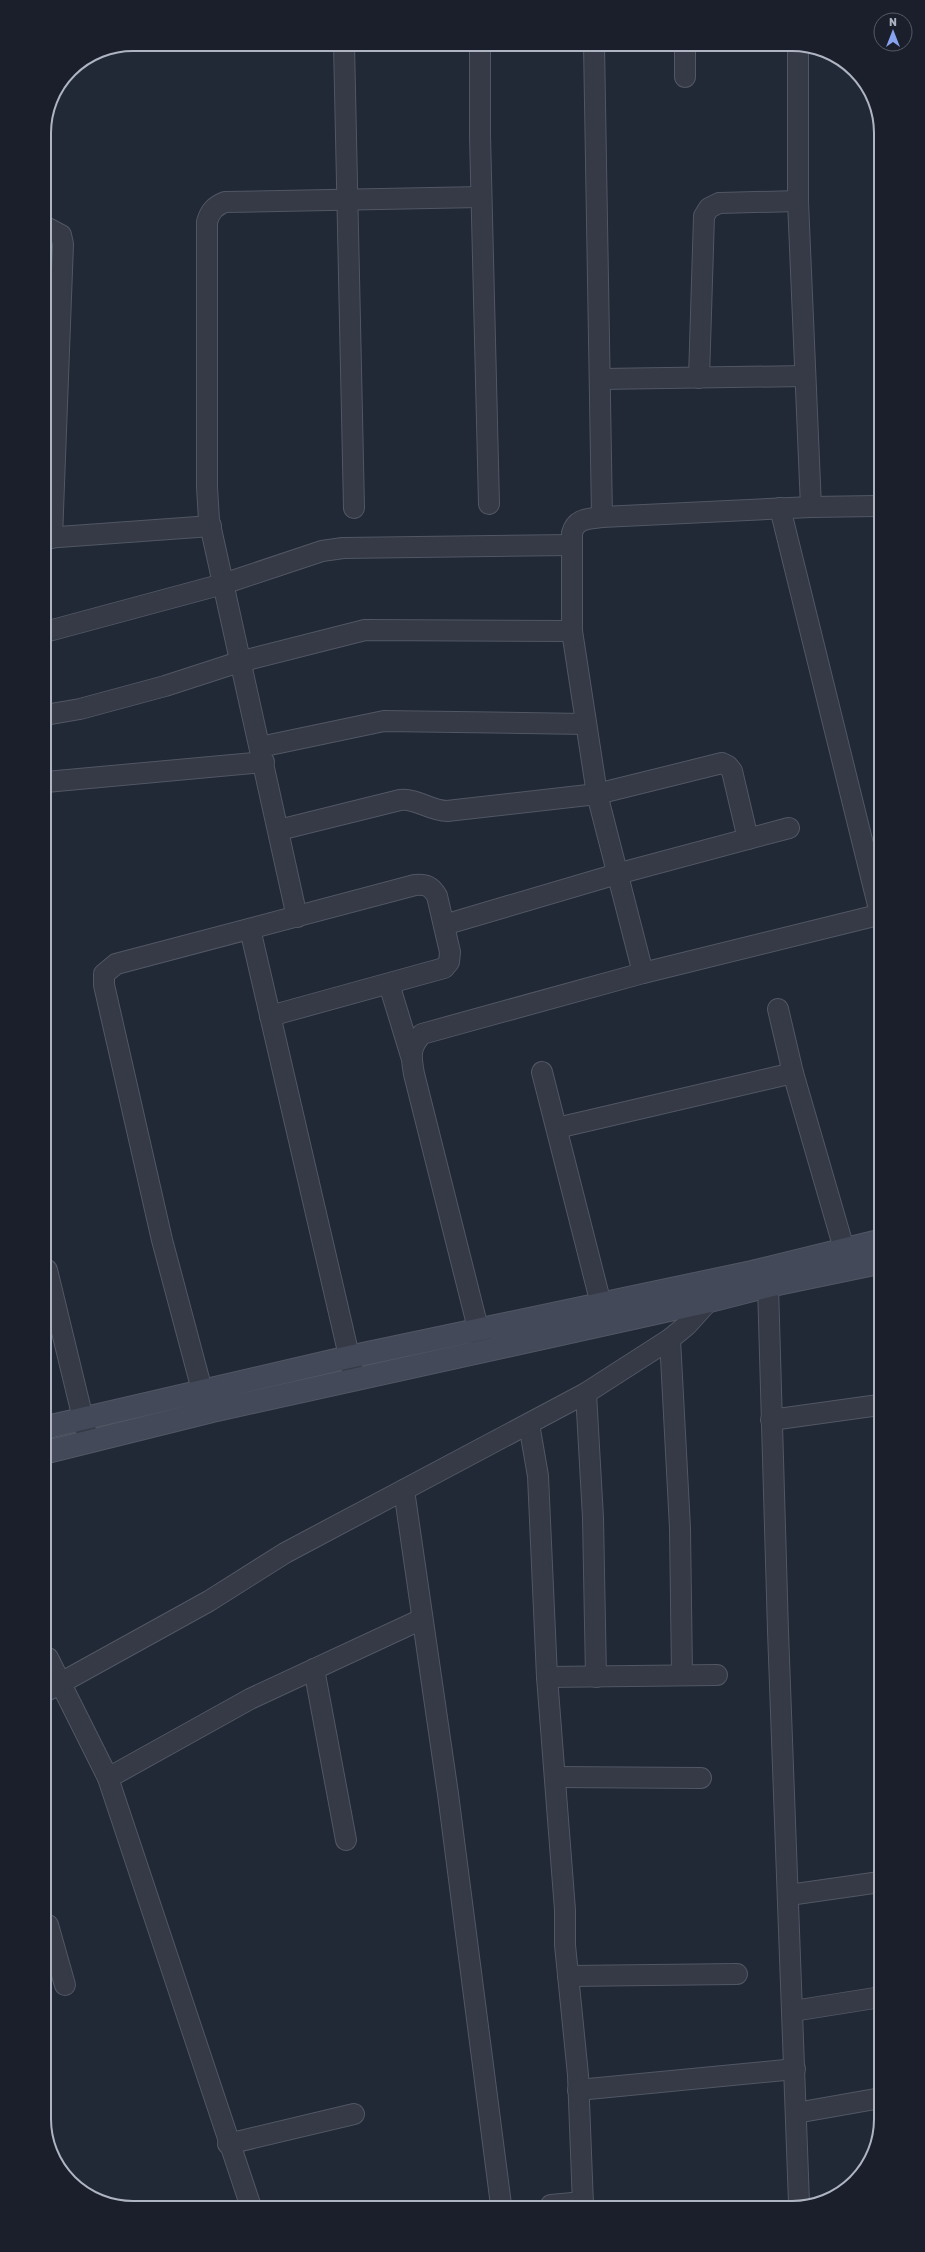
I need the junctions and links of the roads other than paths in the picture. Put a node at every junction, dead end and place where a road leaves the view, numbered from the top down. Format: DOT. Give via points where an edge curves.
graph roads {
  1 [pos="344,51"];
  2 [pos="480,51"];
  3 [pos="594,51"];
  4 [pos="685,51"];
  5 [pos="798,51"];
  6 [pos="684,76"];
  7 [pos="481,198"];
  8 [pos="347,199"];
  9 [pos="798,201"];
  10 [pos="51,230"];
  11 [pos="805,376"];
  12 [pos="699,378"];
  13 [pos="601,379"];
  14 [pos="51,499"];
  15 [pos="489,504"];
  16 [pos="874,506"];
  17 [pos="810,507"];
  18 [pos="354,508"];
  19 [pos="780,508"];
  20 [pos="602,517"];
  21 [pos="211,526"];
  22 [pos="51,538"];
  23 [pos="572,544"];
  24 [pos="223,584"];
  25 [pos="51,630"];
  26 [pos="572,631"];
  27 [pos="239,662"];
  28 [pos="51,714"];
  29 [pos="586,724"];
  30 [pos="262,754"];
  31 [pos="51,781"];
  32 [pos="597,794"];
  33 [pos="789,828"];
  34 [pos="279,830"];
  35 [pos="748,839"];
  36 [pos="617,874"];
  37 [pos="874,889"];
  38 [pos="874,916"];
  39 [pos="297,917"];
  40 [pos="444,924"];
  41 [pos="250,929"];
  42 [pos="643,973"];
  43 [pos="389,984"];
  44 [pos="778,1009"];
  45 [pos="270,1016"];
  46 [pos="411,1056"];
  47 [pos="542,1072"];
  48 [pos="793,1072"];
  49 [pos="557,1128"];
  50 [pos="874,1242"];
  51 [pos="844,1248"];
  52 [pos="874,1264"];
  53 [pos="850,1269"];
  54 [pos="723,1278"];
  55 [pos="51,1286"];
  56 [pos="768,1286"];
  57 [pos="710,1301"];
  58 [pos="601,1304"];
  59 [pos="670,1339"];
  60 [pos="481,1341"];
  61 [pos="349,1357"];
  62 [pos="354,1379"];
  63 [pos="202,1390"];
  64 [pos="586,1392"];
  65 [pos="874,1406"];
  66 [pos="84,1418"];
  67 [pos="771,1420"];
  68 [pos="529,1424"];
  69 [pos="51,1426"];
  70 [pos="88,1441"];
  71 [pos="51,1451"];
  72 [pos="404,1490"];
  73 [pos="422,1619"];
  74 [pos="314,1669"];
  75 [pos="51,1675"];
  76 [pos="682,1675"];
  77 [pos="717,1675"];
  78 [pos="547,1677"];
  79 [pos="596,1677"];
  80 [pos="53,1687"];
  81 [pos="556,1777"];
  82 [pos="108,1778"];
  83 [pos="701,1778"];
  84 [pos="346,1840"];
  85 [pos="874,1883"];
  86 [pos="788,1895"];
  87 [pos="51,1936"];
  88 [pos="736,1974"];
  89 [pos="568,1976"];
  90 [pos="65,1985"];
  91 [pos="874,1998"];
  92 [pos="793,2011"];
  93 [pos="795,2068"];
  94 [pos="578,2090"];
  95 [pos="874,2099"];
  96 [pos="796,2113"];
  97 [pos="354,2114"];
  98 [pos="228,2144"];
  99 [pos="799,2200"];
  100 [pos="249,2201"];
  101 [pos="500,2201"];
  102 [pos="583,2201"];
  1 -- 8 [label="street"];
  2 -- 7 [label="street"];
  3 -- 13 [label="street"];
  4 -- 6 [label="street"];
  5 -- 9 [label="street"];
  7 -- 8 [label="street"];
  7 -- 15 [label="street"];
  8 -- 18 [label="street"];
  8 -- 21 [label="street" via="225,202 209,213 207,487"];
  9 -- 11 [label="street"];
  9 -- 12 [label="street" via="719,203 710,208 704,216"];
  10 -- 14 [label="street" via="61,235 64,244"];
  11 -- 12 [label="street"];
  11 -- 17 [label="street"];
  12 -- 13 [label="street"];
  13 -- 20 [label="street"];
  16 -- 17 [label="street"];
  17 -- 19 [label="street"];
  19 -- 20 [label="street"];
  19 -- 37 [label="street"];
  20 -- 23 [label="street" via="581,519 574,525"];
  21 -- 22 [label="street"];
  21 -- 24 [label="street"];
  23 -- 24 [label="street" via="343,548 306,556 289,564"];
  23 -- 26 [label="street"];
  24 -- 25 [label="street"];
  24 -- 27 [label="street"];
  26 -- 27 [label="street" via="365,630"];
  26 -- 29 [label="street"];
  27 -- 28 [label="street" via="165,686"];
  27 -- 30 [label="street"];
  29 -- 30 [label="street" via="384,721"];
  29 -- 32 [label="street"];
  30 -- 31 [label="street"];
  30 -- 34 [label="street"];
  32 -- 34 [label="street" via="447,811 404,799"];
  32 -- 35 [label="street" via="722,763 732,771"];
  32 -- 36 [label="street"];
  33 -- 35 [label="street"];
  34 -- 39 [label="street"];
  35 -- 36 [label="street"];
  36 -- 40 [label="street"];
  36 -- 42 [label="street"];
  38 -- 42 [label="street"];
  39 -- 40 [label="street" via="424,884 432,888 437,896"];
  39 -- 41 [label="street"];
  40 -- 43 [label="street" via="450,962 444,968"];
  41 -- 45 [label="street"];
  41 -- 63 [label="street" via="116,964 104,974 104,986 162,1240"];
  42 -- 46 [label="street" via="422,1034 414,1043"];
  43 -- 45 [label="street"];
  43 -- 46 [label="street"];
  44 -- 48 [label="street"];
  45 -- 61 [label="street"];
  46 -- 60 [label="street"];
  47 -- 49 [label="street"];
  48 -- 49 [label="street"];
  48 -- 51 [label="street"];
  49 -- 58 [label="street"];
  50 -- 51 [label="main road"];
  51 -- 53 [label="street"];
  51 -- 54 [label="main road"];
  52 -- 53 [label="main road"];
  53 -- 56 [label="main road"];
  54 -- 57 [label="street"];
  54 -- 58 [label="main road"];
  55 -- 66 [label="street"];
  56 -- 57 [label="main road"];
  56 -- 67 [label="street"];
  57 -- 59 [label="street" via="688,1325"];
  57 -- 60 [label="main road"];
  58 -- 60 [label="main road"];
  59 -- 64 [label="street"];
  59 -- 76 [label="street" via="680,1528"];
  60 -- 61 [label="main road"];
  60 -- 62 [label="main road"];
  61 -- 62 [label="street"];
  61 -- 63 [label="main road"];
  62 -- 70 [label="main road"];
  63 -- 66 [label="main road"];
  64 -- 68 [label="street"];
  64 -- 79 [label="street" via="593,1518"];
  65 -- 67 [label="street"];
  66 -- 69 [label="main road"];
  66 -- 70 [label="street"];
  67 -- 86 [label="street"];
  68 -- 72 [label="street"];
  68 -- 78 [label="street" via="536,1452 538,1476"];
  70 -- 71 [label="main road"];
  72 -- 73 [label="street"];
  72 -- 80 [label="street" via="285,1553 209,1602"];
  73 -- 74 [label="street"];
  73 -- 101 [label="street" via="448,1794"];
  74 -- 82 [label="street" via="250,1699"];
  74 -- 84 [label="street"];
  75 -- 80 [label="street"];
  76 -- 77 [label="street"];
  76 -- 79 [label="street"];
  78 -- 79 [label="street"];
  78 -- 81 [label="street"];
  80 -- 82 [label="street"];
  81 -- 83 [label="street"];
  81 -- 89 [label="street"];
  82 -- 98 [label="street"];
  85 -- 86 [label="street"];
  86 -- 92 [label="street"];
  87 -- 90 [label="street"];
  88 -- 89 [label="street"];
  89 -- 94 [label="street"];
  91 -- 92 [label="street"];
  92 -- 93 [label="street"];
  93 -- 94 [label="street"];
  93 -- 96 [label="street"];
  94 -- 102 [label="street"];
  95 -- 96 [label="street"];
  96 -- 99 [label="street"];
  97 -- 98 [label="street"];
  98 -- 100 [label="street"];
}
